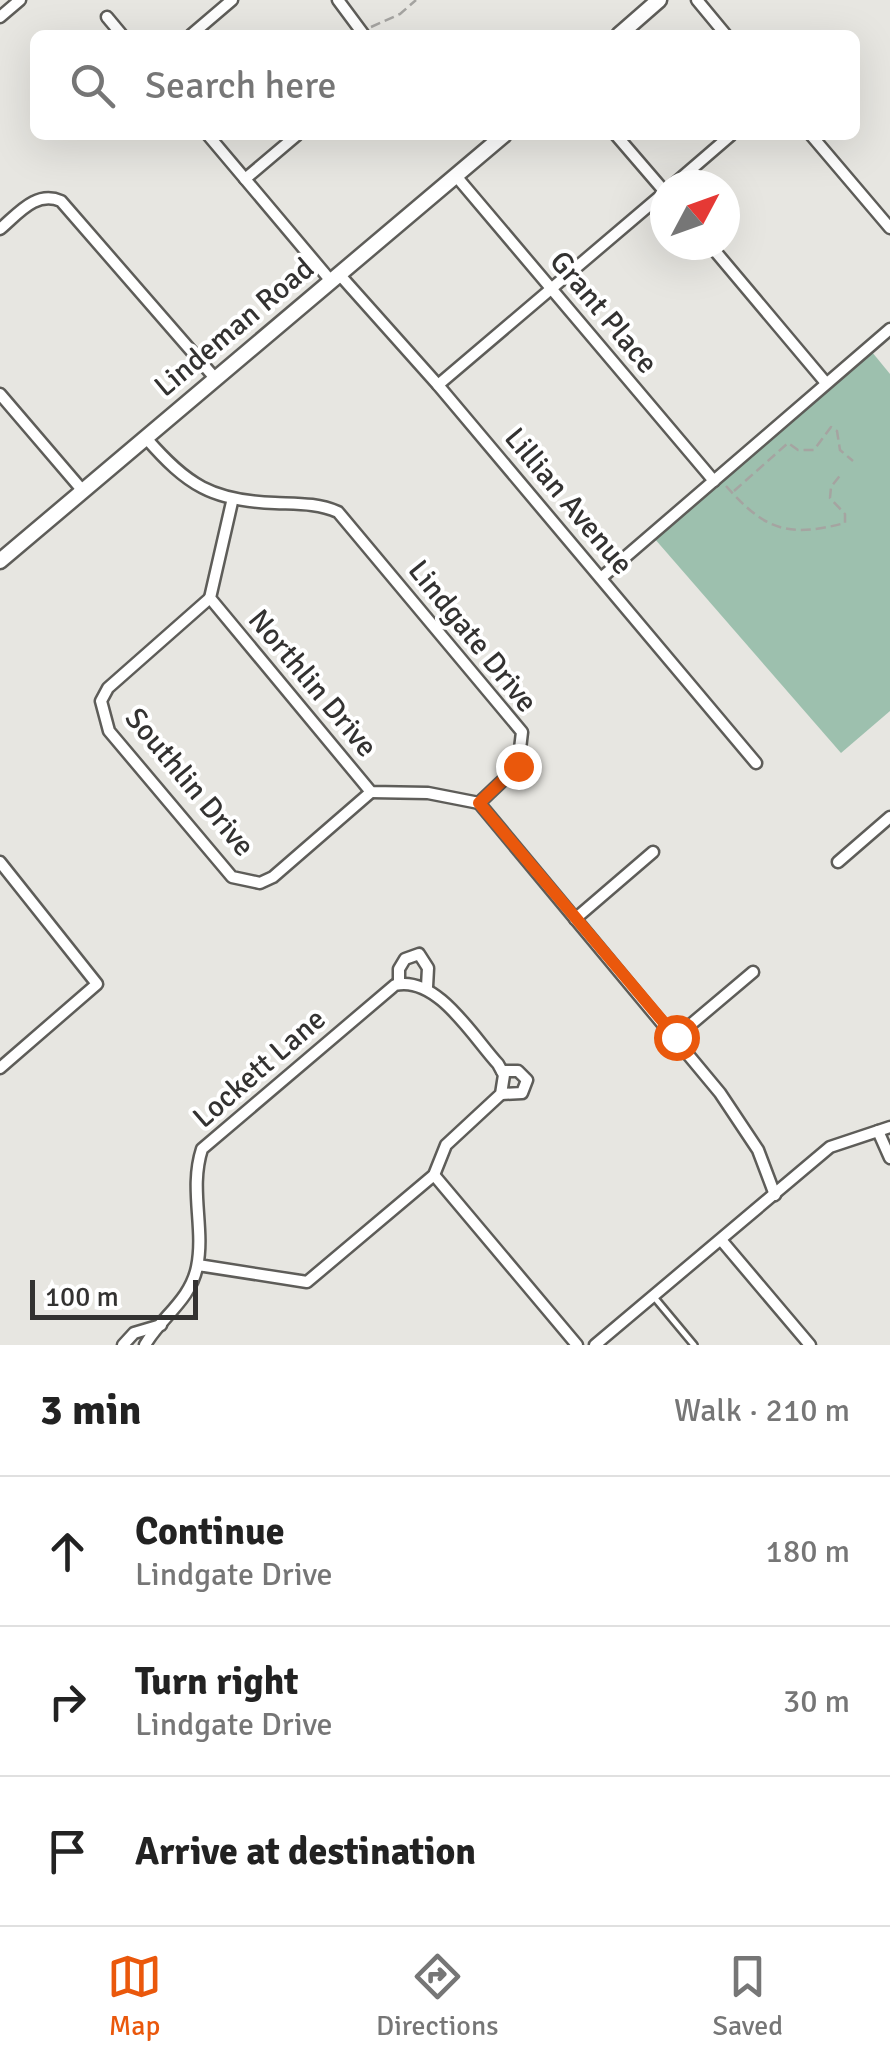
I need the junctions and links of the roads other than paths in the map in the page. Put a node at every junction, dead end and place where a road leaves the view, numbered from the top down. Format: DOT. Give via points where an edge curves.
graph roads {
  1 [pos="20,0"];
  2 [pos="232,0"];
  3 [pos="338,0"];
  4 [pos="659,0"];
  5 [pos="696,0"];
  6 [pos="0,16"];
  7 [pos="107,17"];
  8 [pos="118,30"];
  9 [pos="198,30"];
  10 [pos="361,30"];
  11 [pos="625,30"];
  12 [pos="722,30"];
  13 [pos="212,140"];
  14 [pos="291,140"];
  15 [pos="498,140"];
  16 [pos="620,140"];
  17 [pos="724,140"];
  18 [pos="815,140"];
  19 [pos="690,170"];
  20 [pos="650,175"];
  21 [pos="456,176"];
  22 [pos="246,180"];
  23 [pos="650,205"];
  24 [pos="890,228"];
  25 [pos="0,229"];
  26 [pos="723,260"];
  27 [pos="335,277"];
  28 [pos="551,288"];
  29 [pos="890,330"];
  30 [pos="214,377"];
  31 [pos="826,383"];
  32 [pos="438,385"];
  33 [pos="0,394"];
  34 [pos="146,438"];
  35 [pos="716,479"];
  36 [pos="83,491"];
  37 [pos="232,502"];
  38 [pos="0,561"];
  39 [pos="601,578"];
  40 [pos="210,598"];
  41 [pos="756,763"];
  42 [pos="371,792"];
  43 [pos="479,803"];
  44 [pos="890,817"];
  45 [pos="654,852"];
  46 [pos="0,862"];
  47 [pos="838,862"];
  48 [pos="575,919"];
  49 [pos="753,972"];
  50 [pos="406,983"];
  51 [pos="427,988"];
  52 [pos="676,1037"];
  53 [pos="0,1068"];
  54 [pos="502,1071"];
  55 [pos="501,1094"];
  56 [pos="890,1127"];
  57 [pos="878,1131"];
  58 [pos="890,1158"];
  59 [pos="434,1175"];
  60 [pos="776,1195"];
  61 [pos="722,1241"];
  62 [pos="198,1265"];
  63 [pos="654,1297"];
  64 [pos="162,1324"];
  65 [pos="124,1345"];
  66 [pos="145,1345"];
  67 [pos="577,1345"];
  68 [pos="595,1345"];
  69 [pos="694,1345"];
  70 [pos="810,1345"];
  1 -- 6 [label="street"];
  2 -- 9 [label="street"];
  3 -- 10 [label="street"];
  4 -- 11 [label="street"];
  5 -- 12 [label="street"];
  7 -- 8 [label="street"];
  13 -- 22 [label="street, Lillian Avenue"];
  14 -- 22 [label="street"];
  15 -- 21 [label="street, Lindeman Road"];
  16 -- 20 [label="street"];
  17 -- 19 [label="street"];
  18 -- 24 [label="street"];
  21 -- 27 [label="street, Lindeman Road"];
  21 -- 28 [label="street, Grant Place"];
  22 -- 27 [label="street, Lillian Avenue"];
  23 -- 28 [label="street"];
  25 -- 30 [label="street" via="44,196 61,200"];
  26 -- 31 [label="street"];
  27 -- 30 [label="street, Lindeman Road"];
  27 -- 32 [label="street, Lillian Avenue"];
  28 -- 32 [label="street"];
  28 -- 35 [label="street, Grant Place"];
  29 -- 31 [label="street"];
  30 -- 34 [label="street, Lindeman Road"];
  31 -- 35 [label="street"];
  32 -- 39 [label="street, Lillian Avenue"];
  33 -- 36 [label="street"];
  34 -- 36 [label="street, Lindeman Road"];
  34 -- 37 [label="street, Lindgate Drive" via="180,474"];
  35 -- 39 [label="street"];
  36 -- 38 [label="street, Lindeman Road"];
  37 -- 40 [label="street, Northlin Drive"];
  37 -- 43 [label="street, Lindgate Drive" via="321,505 338,512 522,732 518,766"];
  39 -- 41 [label="street, Lillian Avenue"];
  40 -- 42 [label="street, Northlin Drive"];
  40 -- 42 [label="street, Southlin Drive" via="108,688 103,718 121,746 232,876 246,883 274,877"];
  42 -- 43 [label="street, Northlin Drive"];
  43 -- 48 [label="street"];
  44 -- 47 [label="street"];
  45 -- 48 [label="street"];
  46 -- 53 [label="street" via="97,984"];
  48 -- 52 [label="street"];
  49 -- 52 [label="street"];
  50 -- 51 [label="street"];
  50 -- 51 [label="street, Lockett Lane" via="399,969 419,954 428,968"];
  50 -- 62 [label="street, Lockett Lane" via="202,1149 194,1197"];
  51 -- 54 [label="street"];
  52 -- 60 [label="street" via="758,1150"];
  54 -- 55 [label="street"];
  54 -- 55 [label="street" via="518,1071 528,1080 522,1093"];
  55 -- 59 [label="street" via="446,1145"];
  56 -- 57 [label="street"];
  57 -- 58 [label="street"];
  57 -- 60 [label="street" via="830,1147"];
  59 -- 62 [label="street" via="307,1282"];
  59 -- 67 [label="street"];
  60 -- 61 [label="street"];
  61 -- 63 [label="street"];
  61 -- 70 [label="street"];
  62 -- 64 [label="street" via="187,1293"];
  63 -- 68 [label="street"];
  63 -- 69 [label="lane"];
  64 -- 65 [label="street" via="134,1333"];
  64 -- 66 [label="street"];
}
